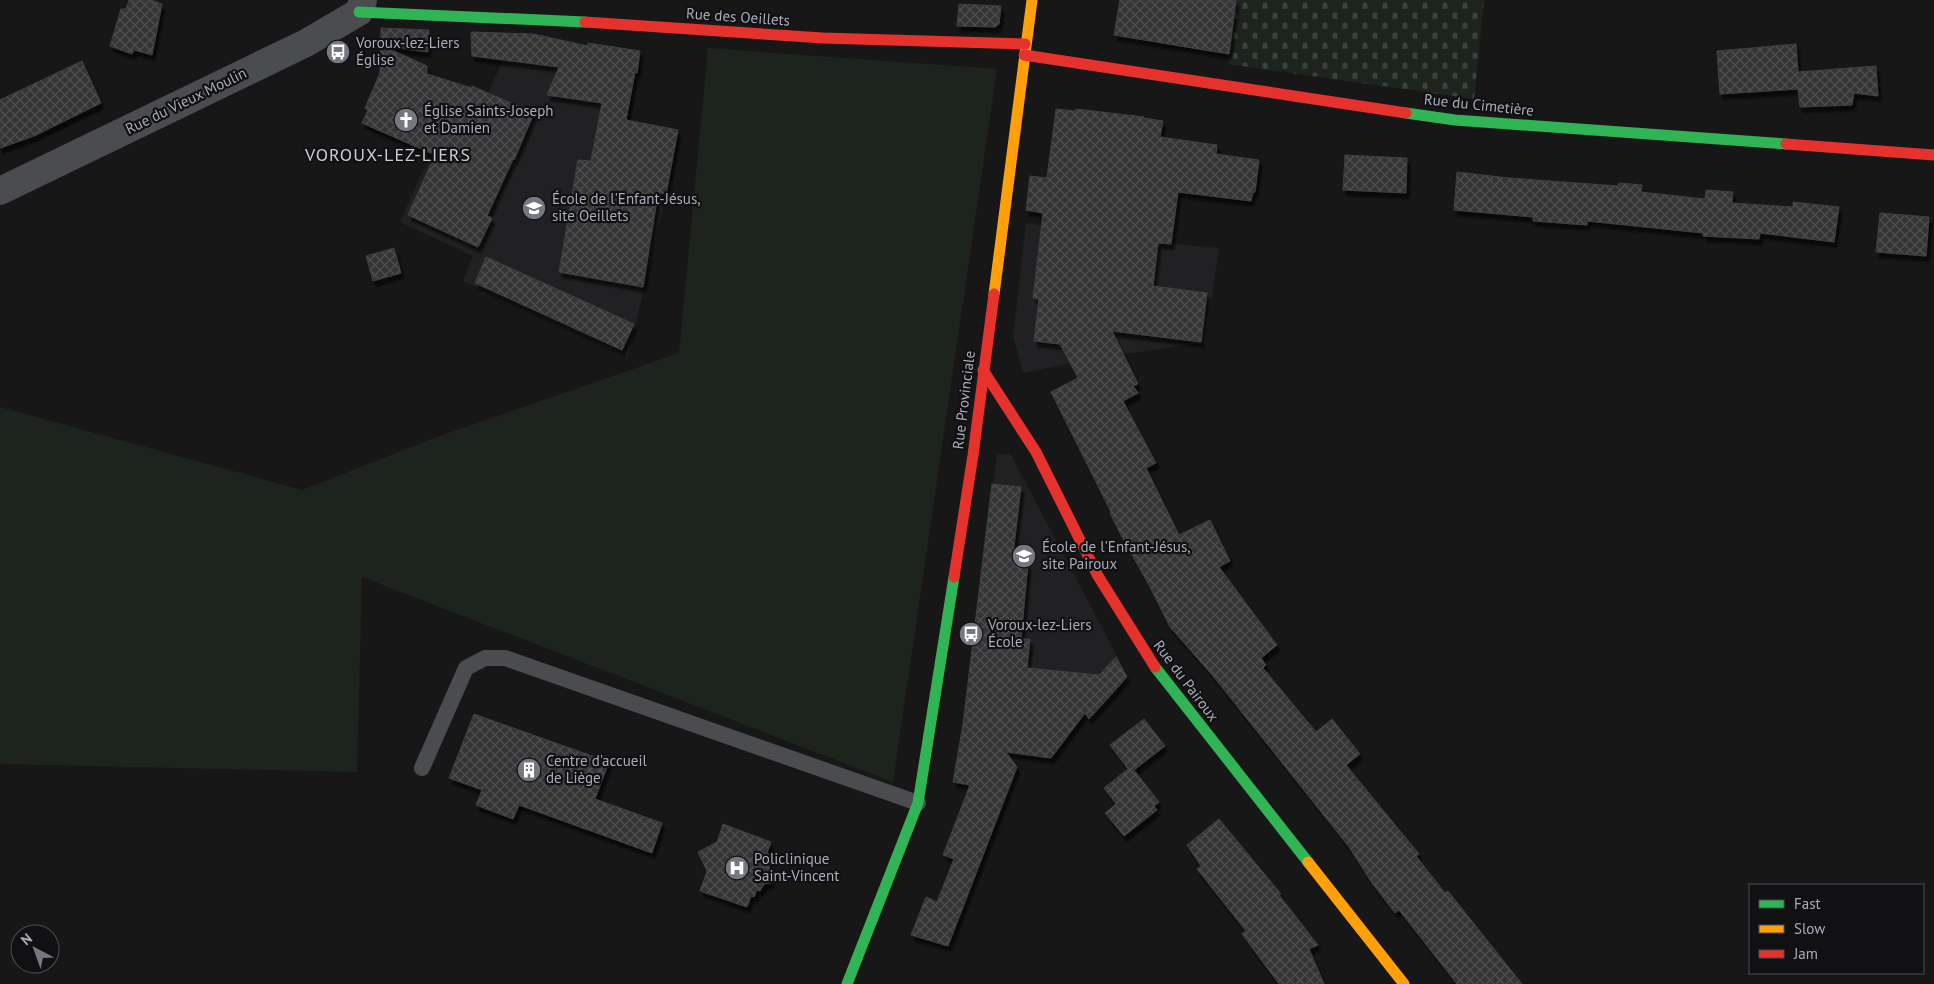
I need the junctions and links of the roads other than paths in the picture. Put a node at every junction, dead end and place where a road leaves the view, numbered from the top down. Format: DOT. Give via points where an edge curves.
graph roads {
  1 [pos="1032,0"];
  2 [pos="361,6"];
  3 [pos="1025,50"];
  4 [pos="1934,155"];
  5 [pos="0,191"];
  6 [pos="983,370"];
  7 [pos="422,768"];
  8 [pos="918,803"];
  9 [pos="847,984"];
  10 [pos="1404,984"];
  1 -- 3 [label="street, Rue Provinciale"];
  2 -- 3 [label="street, Rue des Oeillets"];
  2 -- 5 [label="street, Rue du Vieux Moulin" via="306,43"];
  3 -- 4 [label="street, Rue du Cimetière" via="1455,120"];
  3 -- 6 [label="street, Rue Provinciale"];
  6 -- 8 [label="street, Rue Provinciale" via="954,581"];
  6 -- 10 [label="street, Rue du Pairoux" via="1036,452 1098,576 1150,661"];
  7 -- 8 [label="lane" via="466,668 485,658 505,658"];
  8 -- 9 [label="street, Rue Provinciale"];
}
